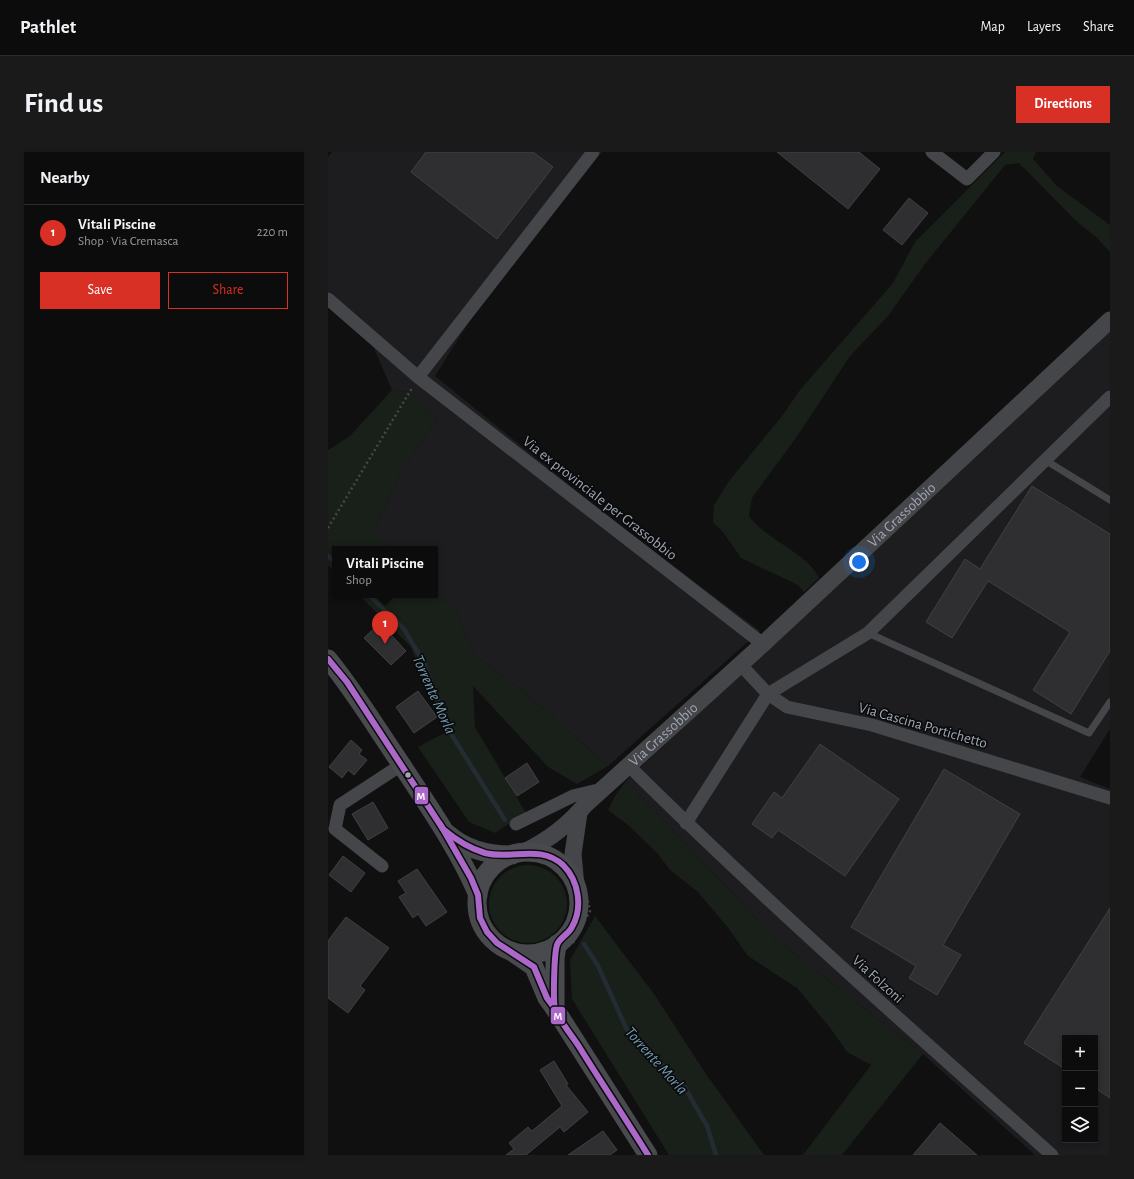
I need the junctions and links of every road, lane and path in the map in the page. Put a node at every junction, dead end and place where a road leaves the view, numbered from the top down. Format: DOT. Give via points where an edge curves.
graph roads {
  1 [pos="593,152"];
  2 [pos="932,152"];
  3 [pos="994,152"];
  4 [pos="328,299"];
  5 [pos="1110,320"];
  6 [pos="418,376"];
  7 [pos="1110,397"];
  8 [pos="1045,460"];
  9 [pos="1110,500"];
  10 [pos="328,528"];
  11 [pos="868,633"];
  12 [pos="763,644"];
  13 [pos="740,664"];
  14 [pos="330,666"];
  15 [pos="768,694"];
  16 [pos="1110,702"];
  17 [pos="401,765"];
  18 [pos="629,766"];
  19 [pos="602,789"];
  20 [pos="1110,798"];
  21 [pos="579,813"];
  22 [pos="686,823"];
  23 [pos="516,824"];
  24 [pos="443,829"];
  25 [pos="518,853"];
  26 [pos="382,866"];
  27 [pos="581,888"];
  28 [pos="478,895"];
  29 [pos="563,947"];
  30 [pos="510,950"];
  31 [pos="555,1009"];
  32 [pos="648,1155"];
  33 [pos="1052,1155"];
  1 -- 6 [label="street"];
  2 -- 3 [label="street" via="967,179"];
  4 -- 6 [label="street, Via ex provinciale per Grassobbio"];
  5 -- 12 [label="street, Via Grassobbio"];
  6 -- 10 [label="path"];
  6 -- 12 [label="street, Via ex provinciale per Grassobbio"];
  7 -- 8 [label="street"];
  8 -- 9 [label="lane"];
  8 -- 11 [label="street"];
  11 -- 15 [label="street"];
  11 -- 16 [label="lane" via="1089,733"];
  12 -- 13 [label="street, Via Grassobbio"];
  13 -- 15 [label="street, Via Cascina Portichetto"];
  13 -- 18 [label="street, Via Grassobbio"];
  14 -- 17 [label="main road" via="347,682"];
  15 -- 20 [label="street, Via Cascina Portichetto" via="787,707 872,726"];
  15 -- 22 [label="street"];
  17 -- 24 [label="main road"];
  17 -- 26 [label="street" via="340,805 334,829"];
  18 -- 19 [label="street, Via Grassobbio"];
  18 -- 22 [label="street, Via Folzoni"];
  19 -- 21 [label="street, Via Grassobbio"];
  19 -- 23 [label="street, Via Grassobbio" via="573,796"];
  21 -- 25 [label="street, Via Grassobbio" via="542,844"];
  21 -- 27 [label="street" via="573,854"];
  22 -- 33 [label="street, Via Folzoni" via="818,947"];
  24 -- 25 [label="main road" via="473,849 492,854"];
  24 -- 28 [label="main road"];
  25 -- 27 [label="main road" via="541,853 556,860"];
  25 -- 28 [label="main road" via="499,861 489,870"];
  27 -- 29 [label="main road" via="575,920"];
  27 -- 29 [label="path" via="590,911"];
  28 -- 30 [label="main road" via="478,910 483,925 497,943"];
  29 -- 30 [label="main road" via="534,953"];
  29 -- 31 [label="main road" via="555,959"];
  30 -- 31 [label="main road" via="534,968 547,998"];
  31 -- 32 [label="main road"];
}
